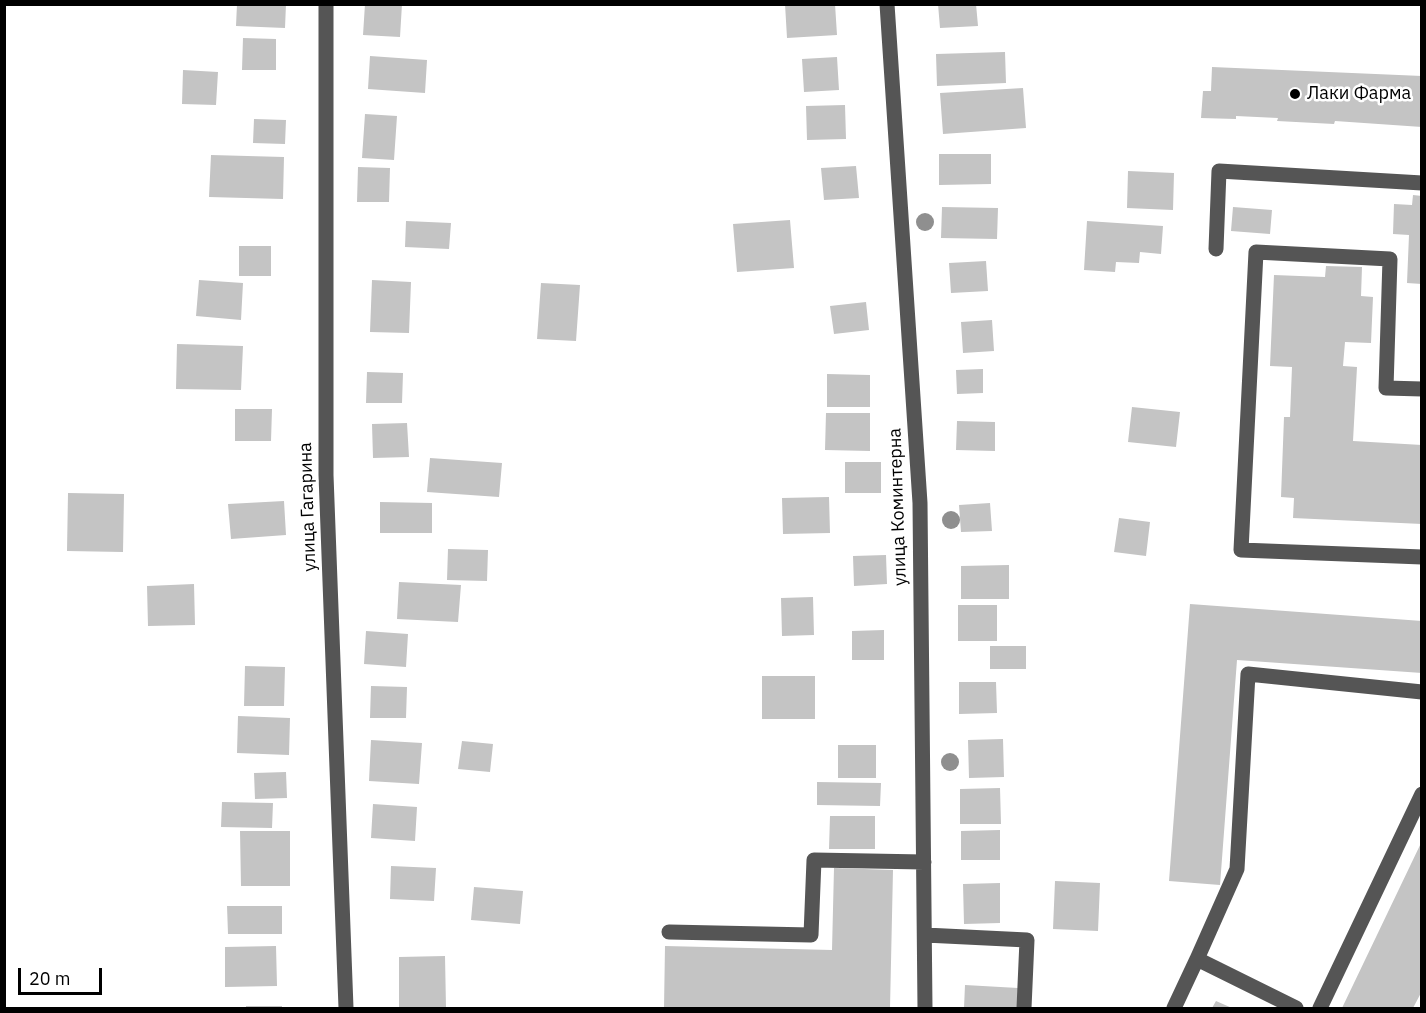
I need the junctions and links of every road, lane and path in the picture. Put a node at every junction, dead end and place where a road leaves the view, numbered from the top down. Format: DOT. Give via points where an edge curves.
graph roads {
  1 [pos="326,4"];
  2 [pos="886,4"];
  3 [pos="1422,183"];
  4 [pos="1216,249"];
  5 [pos="1422,389"];
  6 [pos="1422,557"];
  7 [pos="1422,692"];
  8 [pos="1422,794"];
  9 [pos="924,862"];
  10 [pos="669,932"];
  11 [pos="925,935"];
  12 [pos="1197,959"];
  13 [pos="346,1008"];
  14 [pos="925,1008"];
  15 [pos="1024,1008"];
  16 [pos="1174,1008"];
  17 [pos="1296,1008"];
  18 [pos="1320,1008"];
  1 -- 13 [label="street, улица Гагарина" via="326,475"];
  2 -- 9 [label="street, улица Коминтерна" via="920,503"];
  3 -- 4 [label="street" via="1219,171"];
  5 -- 6 [label="street" via="1386,388 1390,259 1256,252 1241,550"];
  7 -- 12 [label="street" via="1248,674 1237,870"];
  8 -- 18 [label="street"];
  9 -- 10 [label="street" via="814,860 811,934"];
  9 -- 11 [label="street, улица Коминтерна"];
  11 -- 14 [label="street, улица Коминтерна"];
  11 -- 15 [label="street" via="1027,940"];
  12 -- 16 [label="street"];
  12 -- 17 [label="street"];
}
